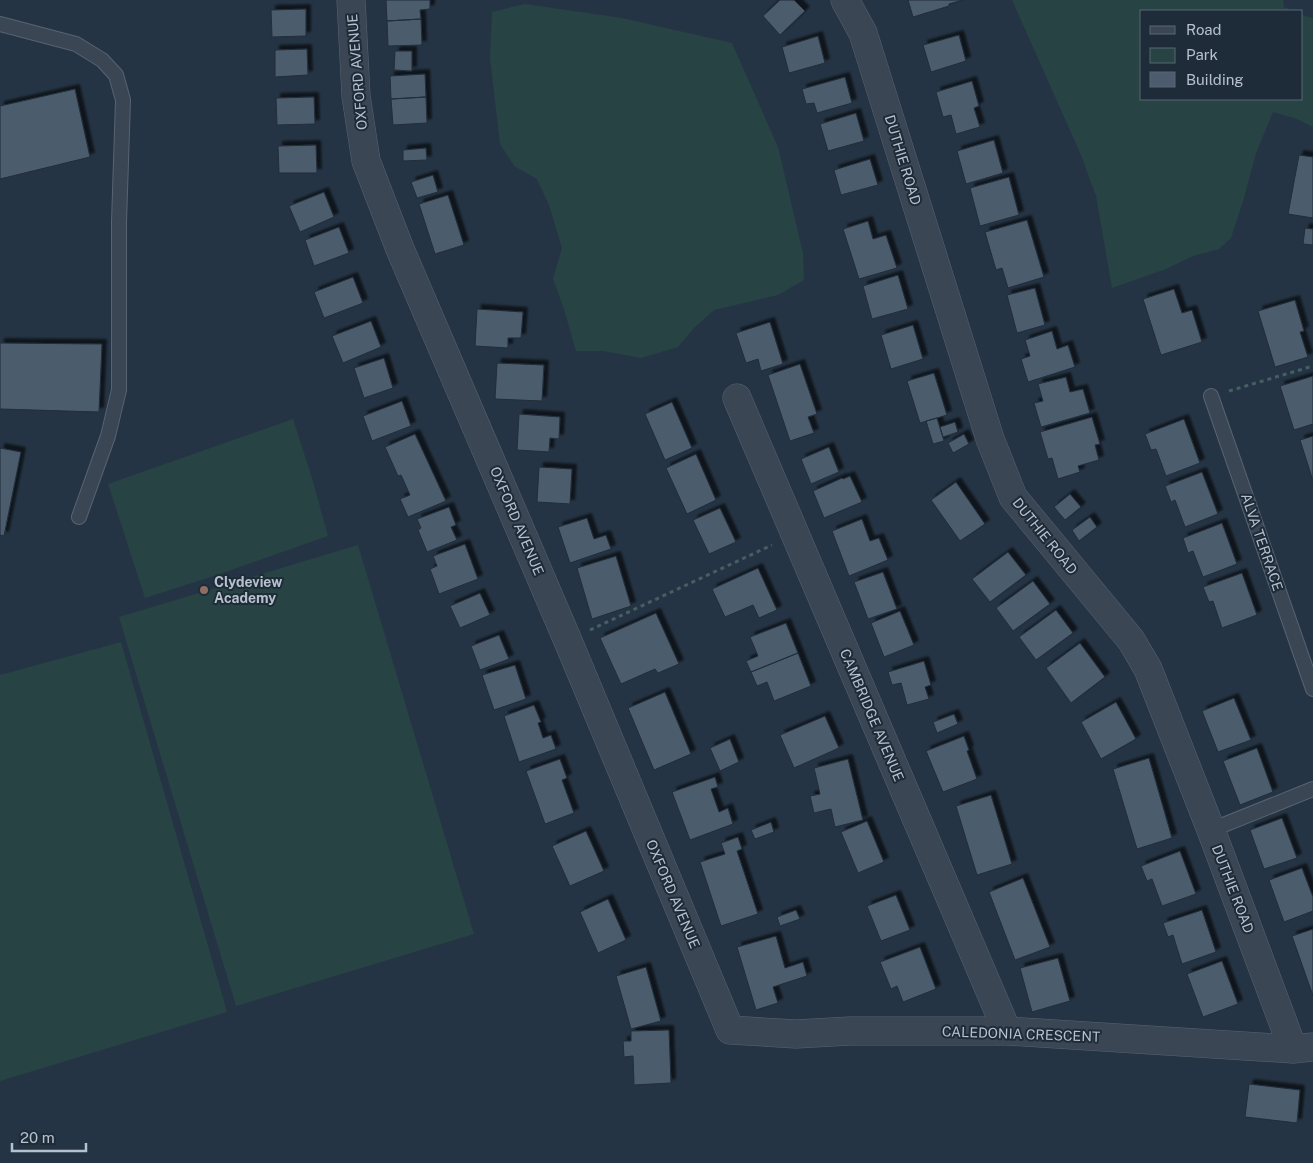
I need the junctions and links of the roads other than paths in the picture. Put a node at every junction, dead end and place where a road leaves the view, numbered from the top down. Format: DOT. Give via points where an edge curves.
graph roads {
  1 [pos="351,0"];
  2 [pos="845,0"];
  3 [pos="0,24"];
  4 [pos="1211,396"];
  5 [pos="737,398"];
  6 [pos="79,517"];
  7 [pos="1313,689"];
  8 [pos="1313,789"];
  9 [pos="1211,830"];
  10 [pos="730,1030"];
  11 [pos="1007,1031"];
  12 [pos="1303,1048"];
  1 -- 10 [label="street, OXFORD AVENUE" via="356,96 366,161 400,249 568,640"];
  2 -- 9 [label="street, DUTHIE ROAD" via="863,33 990,440 1013,497 1140,654"];
  3 -- 6 [label="lane" via="76,44 102,60 116,75 124,100 119,222 119,390 108,436"];
  4 -- 7 [label="lane, ALVA TERRACE"];
  5 -- 11 [label="street, CAMBRIDGE AVENUE"];
  8 -- 9 [label="lane"];
  9 -- 12 [label="street, DUTHIE ROAD"];
  10 -- 11 [label="street, CALEDONIA CRESCENT" via="796,1034"];
  11 -- 12 [label="street, CALEDONIA CRESCENT"];
}
